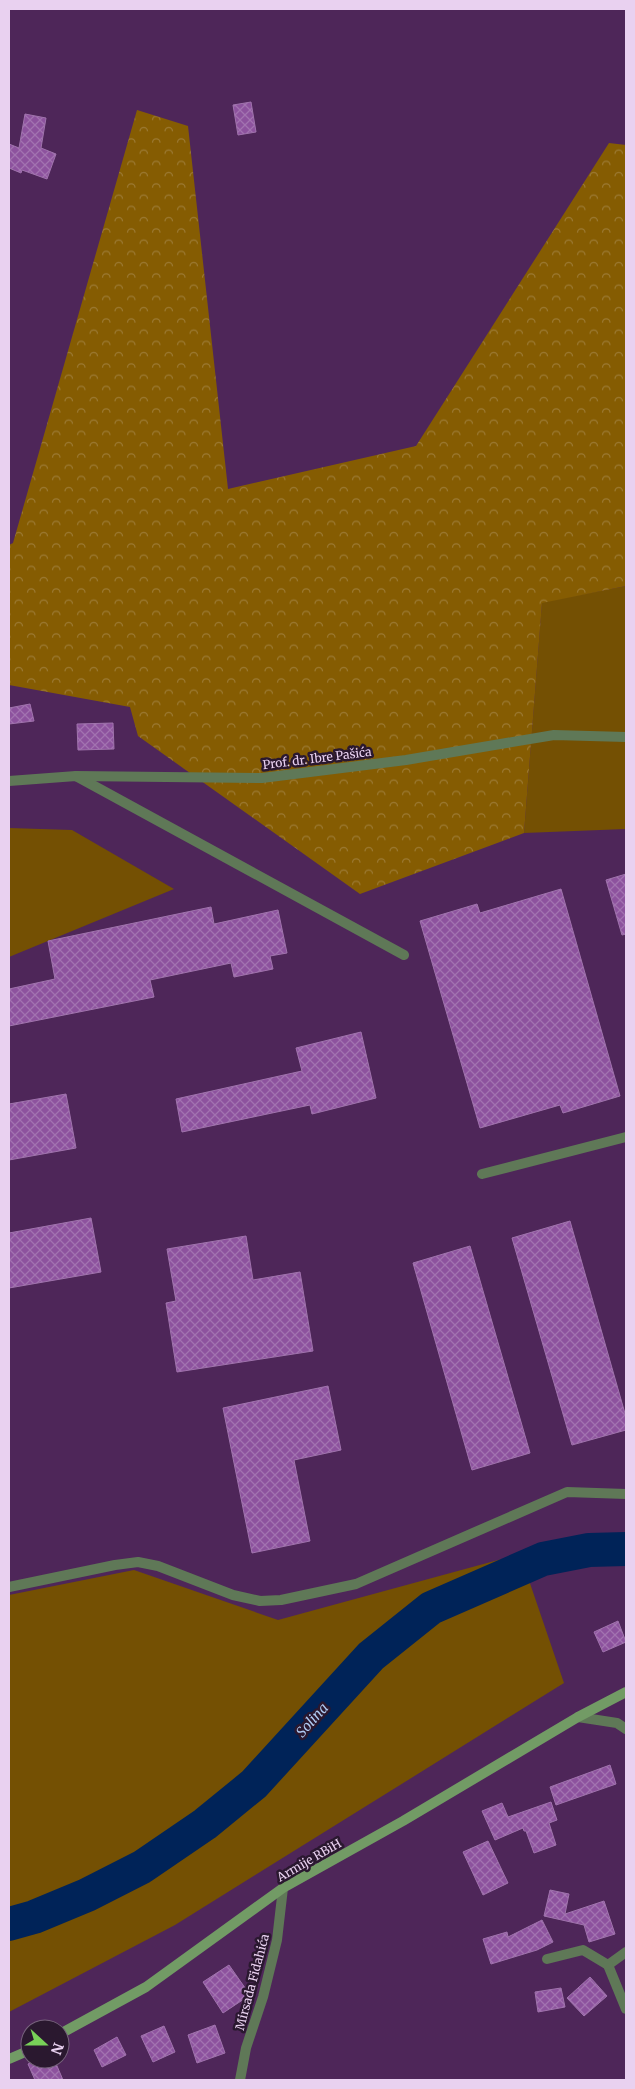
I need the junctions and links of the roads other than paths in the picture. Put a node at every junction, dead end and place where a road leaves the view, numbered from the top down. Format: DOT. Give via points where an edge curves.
graph roads {
  1 [pos="626,737"];
  2 [pos="76,776"];
  3 [pos="9,781"];
  4 [pos="404,954"];
  5 [pos="626,1137"];
  6 [pos="482,1174"];
  7 [pos="626,1494"];
  8 [pos="9,1587"];
  9 [pos="626,1692"];
  10 [pos="578,1717"];
  11 [pos="622,1723"];
  12 [pos="626,1729"];
  13 [pos="283,1888"];
  14 [pos="626,1952"];
  15 [pos="547,1960"];
  16 [pos="608,1965"];
  17 [pos="626,2009"];
  18 [pos="70,2029"];
  19 [pos="240,2080"];
  1 -- 2 [label="street, Prof. dr. Ibre Pašića" via="554,735 406,760 262,778"];
  2 -- 3 [label="street, Prof. dr. Ibre Pašića"];
  2 -- 4 [label="street"];
  5 -- 6 [label="street"];
  7 -- 8 [label="street" via="567,1492 356,1584 281,1600 260,1601 233,1596 158,1566 138,1562"];
  9 -- 10 [label="main road, Armije RBiH"];
  10 -- 11 [label="street"];
  10 -- 13 [label="main road, Armije RBiH"];
  11 -- 12 [label="street"];
  13 -- 18 [label="main road, Armije RBiH" via="146,1987"];
  13 -- 19 [label="street, Mirsada Fidahića" via="277,1940"];
  14 -- 16 [label="street"];
  15 -- 16 [label="street" via="583,1950"];
  16 -- 17 [label="street"];
}
